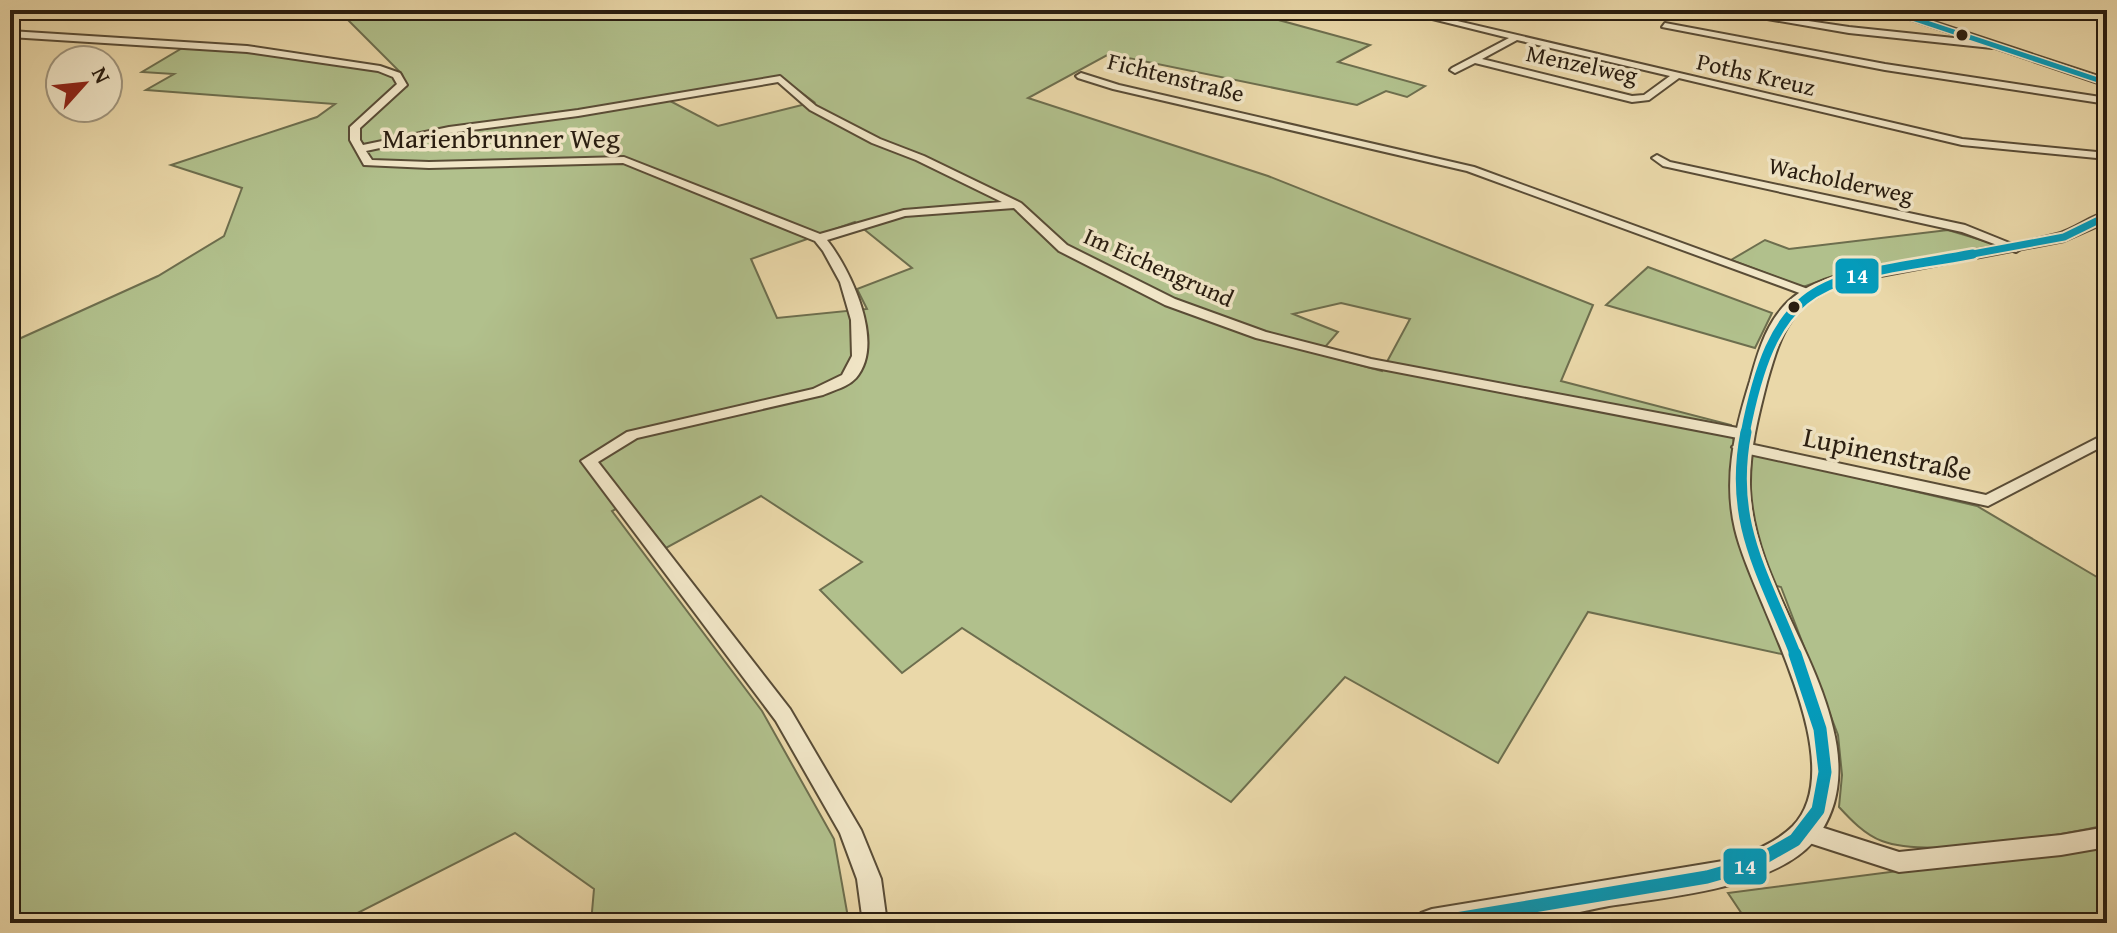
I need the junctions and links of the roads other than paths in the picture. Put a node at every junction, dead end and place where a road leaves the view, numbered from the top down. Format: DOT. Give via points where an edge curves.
graph roads {
  1 [pos="1400,10"];
  2 [pos="1719,10"];
  3 [pos="1888,10"];
  4 [pos="2102,10"];
  5 [pos="1665,25"];
  6 [pos="2107,30"];
  7 [pos="10,34"];
  8 [pos="1515,38"];
  9 [pos="1992,45"];
  10 [pos="1474,60"];
  11 [pos="1455,70"];
  12 [pos="1081,76"];
  13 [pos="1676,76"];
  14 [pos="2107,83"];
  15 [pos="2107,101"];
  16 [pos="361,149"];
  17 [pos="2107,156"];
  18 [pos="1657,158"];
  19 [pos="1017,205"];
  20 [pos="2107,216"];
  21 [pos="819,238"];
  22 [pos="2016,248"];
  23 [pos="1810,292"];
  24 [pos="2107,438"];
  25 [pos="1742,441"];
  26 [pos="1805,832"];
  27 [pos="2107,837"];
  28 [pos="1568,913"];
  29 [pos="875,923"];
  30 [pos="1432,923"];
  1 -- 8 [label="street, Poths Kreuz"];
  2 -- 9 [label="street"];
  3 -- 9 [label="street"];
  4 -- 6 [label="street"];
  5 -- 15 [label="street" via="1885,67"];
  7 -- 16 [label="street, Marienbrunner Weg" via="247,49 397,75 402,85 355,127"];
  8 -- 10 [label="street, Menzelweg"];
  8 -- 13 [label="street, Poths Kreuz"];
  9 -- 14 [label="street"];
  10 -- 11 [label="street, Menzelweg"];
  10 -- 13 [label="street, Menzelweg" via="1632,99 1646,98"];
  12 -- 23 [label="street, Fichtenstraße" via="1470,169"];
  13 -- 17 [label="street, Poths Kreuz" via="1962,142"];
  16 -- 19 [label="street, Im Eichengrund" via="449,130 780,79 813,108 844,125"];
  16 -- 21 [label="street, Marienbrunner Weg" via="368,163 380,165 624,160"];
  18 -- 22 [label="street, Wacholderweg" via="1682,168 1965,229"];
  19 -- 21 [label="street" via="904,213"];
  19 -- 25 [label="street, Im Eichengrund" via="1063,248 1109,273 1261,335"];
  20 -- 22 [label="street" via="2064,237"];
  21 -- 29 [label="street" via="830,250 857,311 860,346 854,370 818,392 632,435 589,461 783,715 850,830 869,879"];
  22 -- 23 [label="street" via="1860,273"];
  23 -- 25 [label="street" via="1784,313 1773,333"];
  24 -- 25 [label="street, Lupinenstraße" via="1988,501"];
  25 -- 26 [label="street" via="1741,502 1755,563 1824,733 1827,773 1822,804"];
  26 -- 27 [label="street" via="1899,862"];
  26 -- 28 [label="street" via="1768,858 1729,873"];
  28 -- 30 [label="street"];
}
